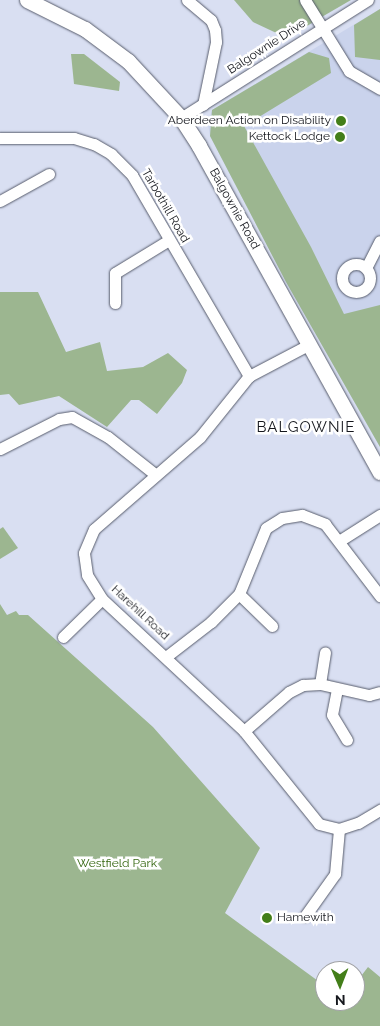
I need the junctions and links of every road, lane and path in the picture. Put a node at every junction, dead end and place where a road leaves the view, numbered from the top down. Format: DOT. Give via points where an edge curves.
graph roads {
  1 [pos="27,0"];
  2 [pos="187,0"];
  3 [pos="304,0"];
  4 [pos="368,0"];
  5 [pos="322,28"];
  6 [pos="380,89"];
  7 [pos="203,104"];
  8 [pos="181,118"];
  9 [pos="0,138"];
  10 [pos="49,174"];
  11 [pos="0,201"];
  12 [pos="169,240"];
  13 [pos="380,241"];
  14 [pos="366,268"];
  15 [pos="115,303"];
  16 [pos="310,344"];
  17 [pos="249,376"];
  18 [pos="0,449"];
  19 [pos="380,472"];
  20 [pos="156,475"];
  21 [pos="380,515"];
  22 [pos="339,541"];
  23 [pos="239,594"];
  24 [pos="380,596"];
  25 [pos="102,599"];
  26 [pos="272,626"];
  27 [pos="63,637"];
  28 [pos="325,652"];
  29 [pos="166,656"];
  30 [pos="320,684"];
  31 [pos="337,689"];
  32 [pos="380,692"];
  33 [pos="244,731"];
  34 [pos="347,740"];
  35 [pos="380,810"];
  36 [pos="339,829"];
  37 [pos="306,916"];
  1 -- 8 [label="street, Balgownie Road" via="85,29 128,61"];
  2 -- 7 [label="street" via="211,20 216,42"];
  3 -- 5 [label="street"];
  4 -- 5 [label="street, Balgownie Drive"];
  5 -- 6 [label="street" via="349,71"];
  5 -- 7 [label="street, Balgownie Drive"];
  7 -- 8 [label="street, Balgownie Drive"];
  8 -- 16 [label="street, Balgownie Road"];
  9 -- 12 [label="street, Tarbothill Road" via="74,138 111,154 132,175"];
  10 -- 11 [label="street"];
  12 -- 15 [label="street" via="115,273"];
  12 -- 17 [label="street, Tarbothill Road"];
  13 -- 14 [label="street"];
  16 -- 17 [label="street, Harehill Road"];
  16 -- 19 [label="street, Balgownie Road"];
  17 -- 20 [label="street, Harehill Road" via="200,437"];
  18 -- 20 [label="street" via="59,419 72,417 108,437"];
  20 -- 25 [label="street, Harehill Road" via="94,529 84,553 87,575"];
  21 -- 22 [label="street"];
  22 -- 23 [label="street" via="325,524 302,515 282,518 266,528"];
  22 -- 24 [label="street"];
  23 -- 26 [label="street"];
  23 -- 29 [label="street" via="211,622"];
  25 -- 27 [label="street"];
  25 -- 29 [label="street, Harehill Road"];
  28 -- 30 [label="street"];
  29 -- 33 [label="street, Harehill Road"];
  30 -- 31 [label="street"];
  30 -- 33 [label="street" via="303,685 289,692"];
  31 -- 32 [label="street" via="369,695"];
  31 -- 34 [label="street" via="332,715"];
  33 -- 36 [label="street, Harehill Road" via="319,824"];
  35 -- 36 [label="street" via="358,823"];
  36 -- 37 [label="street" via="335,874"];
}
